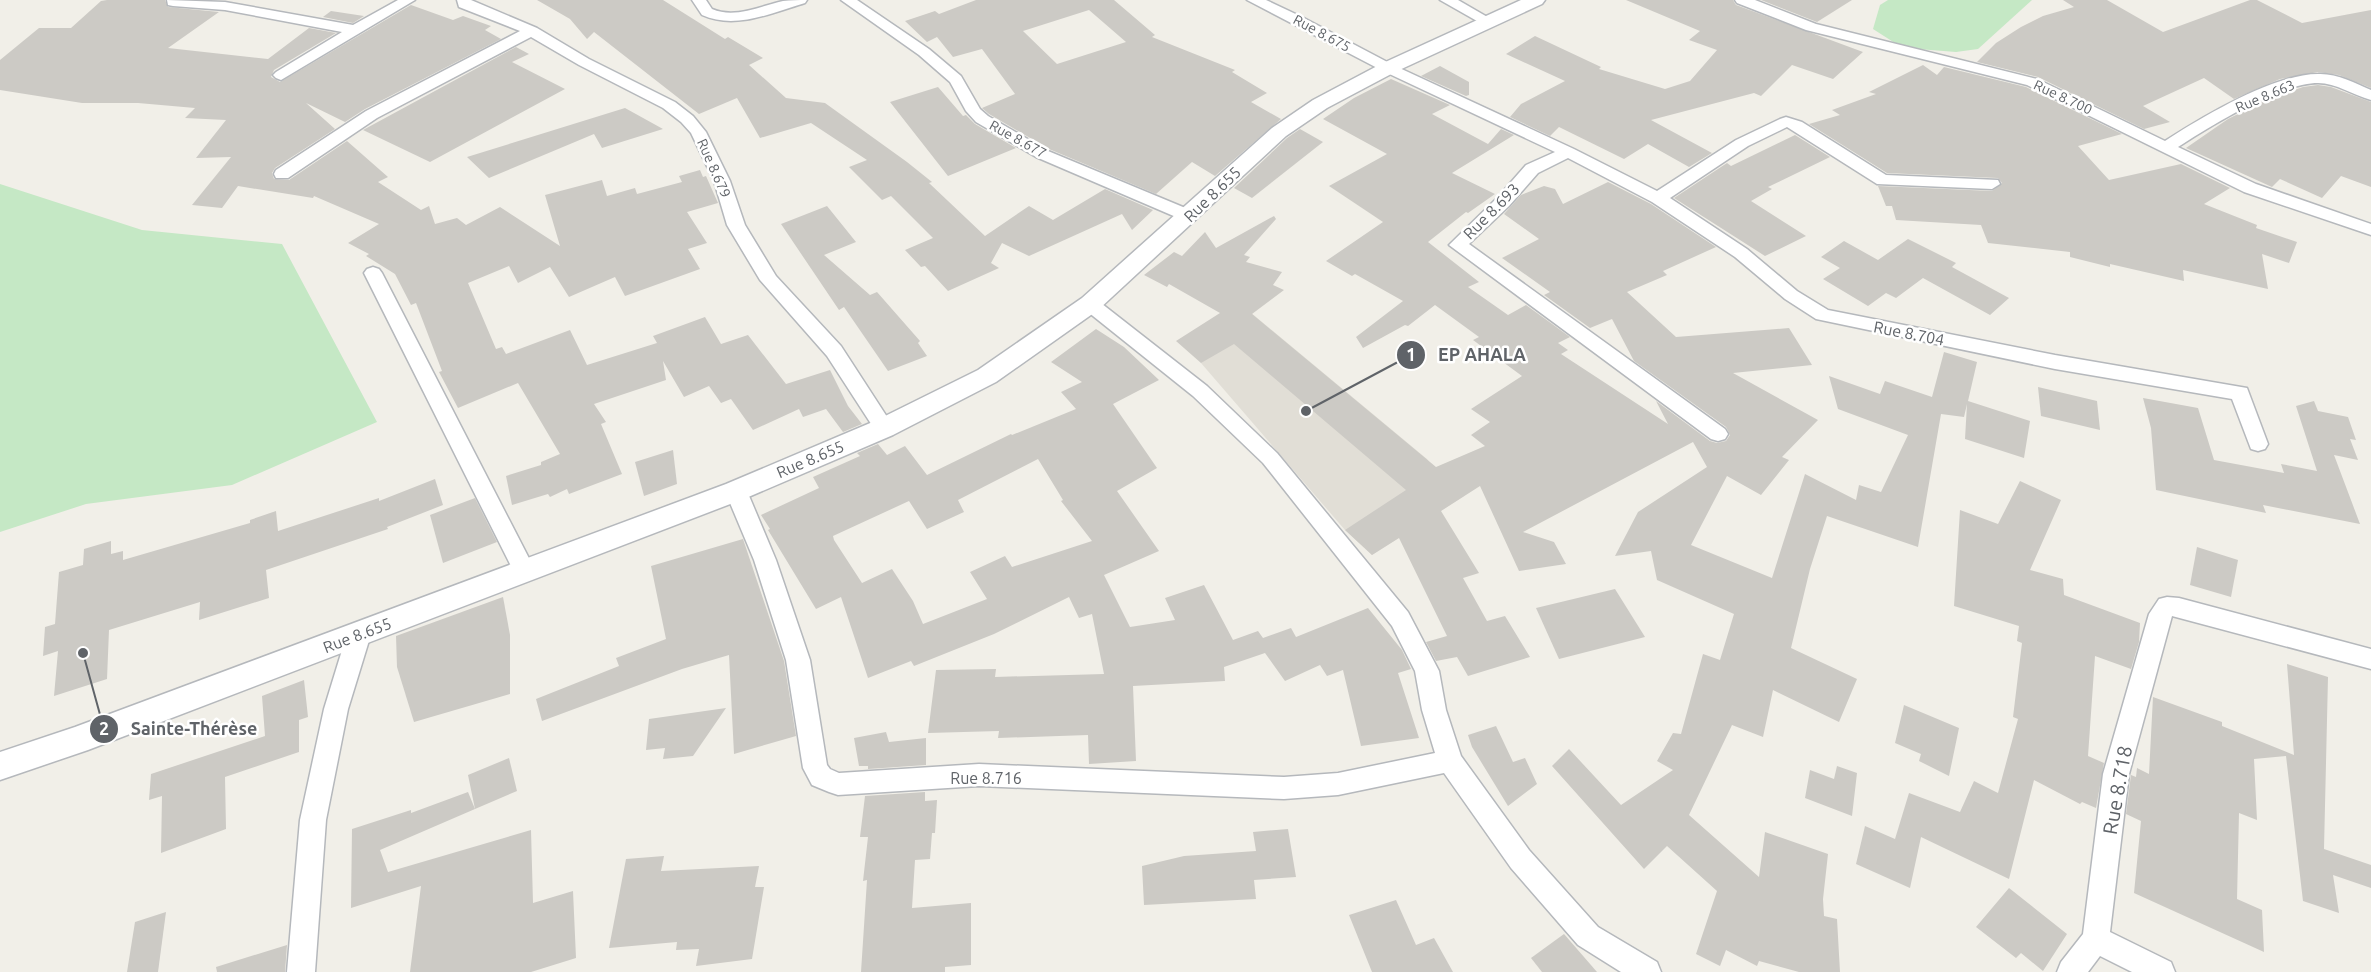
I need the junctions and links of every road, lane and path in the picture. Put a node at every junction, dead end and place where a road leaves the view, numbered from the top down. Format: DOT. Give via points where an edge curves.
graph roads {
  1 [pos="408,0"];
  2 [pos="699,0"];
  3 [pos="801,0"];
  4 [pos="848,0"];
  5 [pos="1446,0"];
  6 [pos="1536,0"];
  7 [pos="1742,0"];
  8 [pos="458,1"];
  9 [pos="1264,1"];
  10 [pos="173,2"];
  11 [pos="1489,22"];
  12 [pos="355,30"];
  13 [pos="532,32"];
  14 [pos="1388,68"];
  15 [pos="281,75"];
  16 [pos="2371,95"];
  17 [pos="2165,148"];
  18 [pos="1568,152"];
  19 [pos="282,174"];
  20 [pos="1992,184"];
  21 [pos="1658,198"];
  22 [pos="1189,216"];
  23 [pos="2371,230"];
  24 [pos="374,273"];
  25 [pos="1090,304"];
  26 [pos="884,428"];
  27 [pos="1718,434"];
  28 [pos="2258,444"];
  29 [pos="736,491"];
  30 [pos="524,570"];
  31 [pos="359,634"];
  32 [pos="2371,658"];
  33 [pos="1450,761"];
  34 [pos="0,766"];
  35 [pos="2096,939"];
  36 [pos="301,972"];
  37 [pos="1647,972"];
  38 [pos="2071,972"];
  39 [pos="2161,972"];
  1 -- 12 [label="street"];
  2 -- 3 [label="street" via="707,12 739,17"];
  4 -- 22 [label="street, Rue 8.677" via="956,79 982,119 1042,154"];
  5 -- 11 [label="street"];
  6 -- 11 [label="street, Rue 8.655"];
  7 -- 17 [label="street, Rue 8.700" via="1811,27 2032,82"];
  8 -- 13 [label="street, Rue 8.679"];
  9 -- 14 [label="street, Rue 8.675"];
  10 -- 12 [label="street" via="225,6"];
  11 -- 14 [label="street, Rue 8.655"];
  12 -- 15 [label="street"];
  13 -- 19 [label="street" via="458,67 365,119"];
  13 -- 26 [label="street, Rue 8.679" via="687,118 722,181 736,225 769,280 834,351"];
  14 -- 18 [label="street"];
  14 -- 22 [label="street, Rue 8.655" via="1320,104 1279,132"];
  16 -- 17 [label="street, Rue 8.663" via="2333,81 2302,81 2271,90"];
  17 -- 23 [label="street, Rue 8.700" via="2250,188"];
  18 -- 21 [label="street, Rue 8.704"];
  18 -- 27 [label="street, Rue 8.693" via="1532,169 1458,245"];
  20 -- 21 [label="street" via="1883,180 1786,122 1742,143"];
  21 -- 28 [label="street, Rue 8.704" via="1741,253 1791,295 1823,315 2055,362 2241,393"];
  22 -- 25 [label="street, Rue 8.655"];
  24 -- 30 [label="street"];
  25 -- 26 [label="street, Rue 8.655" via="987,376"];
  25 -- 33 [label="street" via="1200,391 1270,458 1400,620 1427,671"];
  26 -- 29 [label="street, Rue 8.655"];
  29 -- 30 [label="street, Rue 8.655"];
  29 -- 33 [label="street, Rue 8.716" via="765,560 798,660 815,768 821,777 838,784 979,775 1284,788 1338,784"];
  30 -- 31 [label="street, Rue 8.655"];
  31 -- 34 [label="street, Rue 8.655"];
  31 -- 36 [label="street" via="336,710 313,820"];
  32 -- 35 [label="street, Rue 8.718" via="2167,606 2160,614 2116,774"];
  33 -- 37 [label="street" via="1520,859 1588,936"];
  35 -- 38 [label="street"];
  35 -- 39 [label="street"];
}
